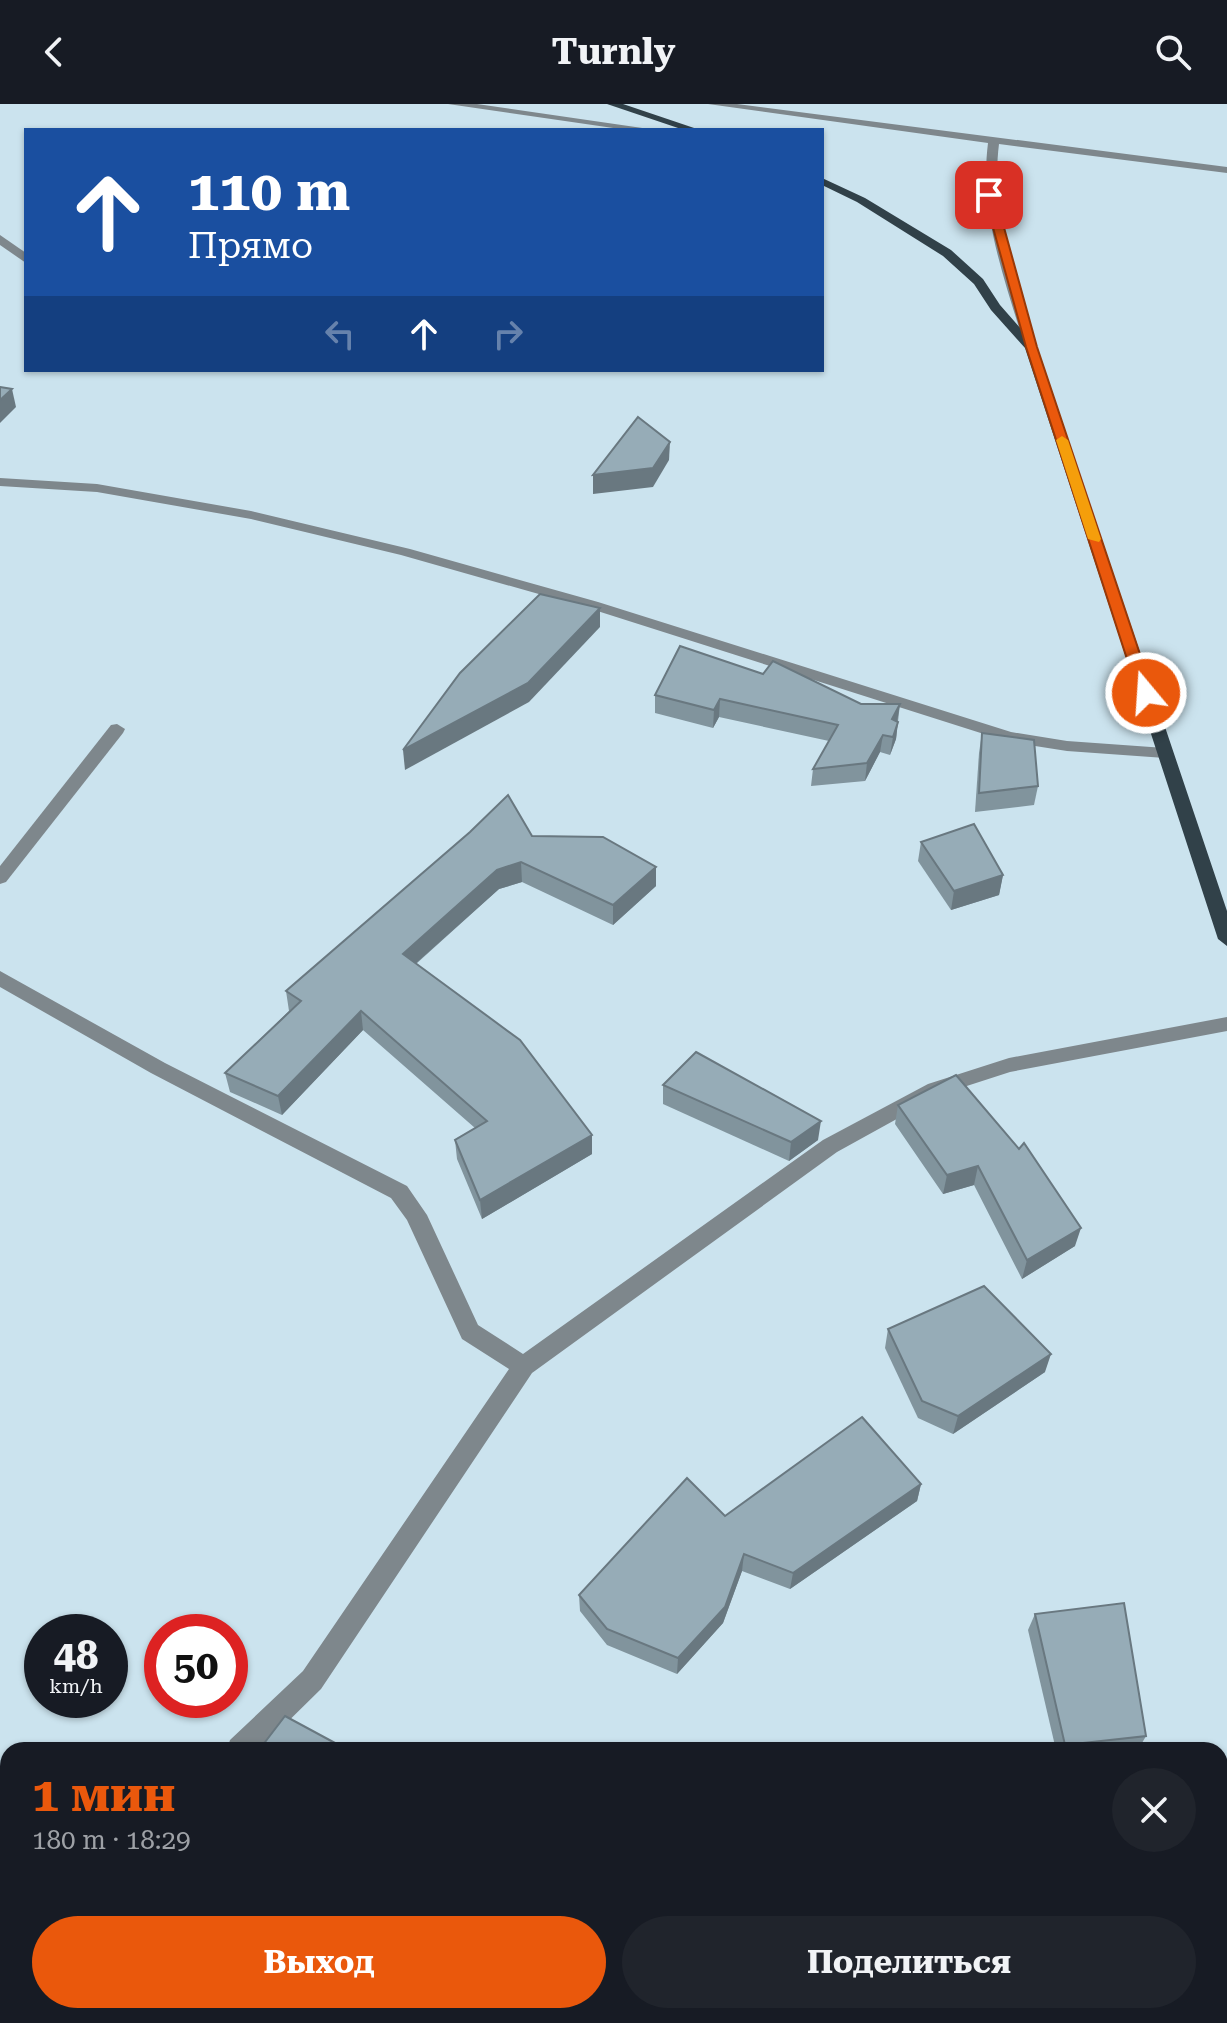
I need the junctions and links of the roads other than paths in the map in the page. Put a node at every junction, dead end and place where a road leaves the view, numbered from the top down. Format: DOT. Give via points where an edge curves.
graph roads {
  1 [pos="453,104"];
  2 [pos="612,104"];
  3 [pos="713,104"];
  4 [pos="636,128"];
  5 [pos="689,128"];
  6 [pos="994,140"];
  7 [pos="1227,170"];
  8 [pos="824,182"];
  9 [pos="0,239"];
  10 [pos="24,257"];
  11 [pos="1031,347"];
  12 [pos="0,482"];
  13 [pos="117,729"];
  14 [pos="1165,753"];
  15 [pos="0,878"];
  16 [pos="1227,939"];
  17 [pos="0,978"];
  18 [pos="1227,1024"];
  19 [pos="524,1366"];
  20 [pos="248,1742"];
  1 -- 4 [label="street"];
  2 -- 5 [label="main road"];
  3 -- 6 [label="street"];
  6 -- 7 [label="street"];
  6 -- 11 [label="street" via="989,195"];
  8 -- 11 [label="main road" via="947,253 979,282"];
  9 -- 10 [label="street"];
  11 -- 14 [label="main road"];
  12 -- 14 [label="street" via="97,488 251,515 593,605 1009,737"];
  13 -- 15 [label="street"];
  14 -- 16 [label="main road"];
  17 -- 19 [label="street" via="158,1068 399,1192 416,1215 470,1332"];
  18 -- 19 [label="street" via="1009,1065 935,1089 830,1146"];
  19 -- 20 [label="street" via="312,1680"];
}
